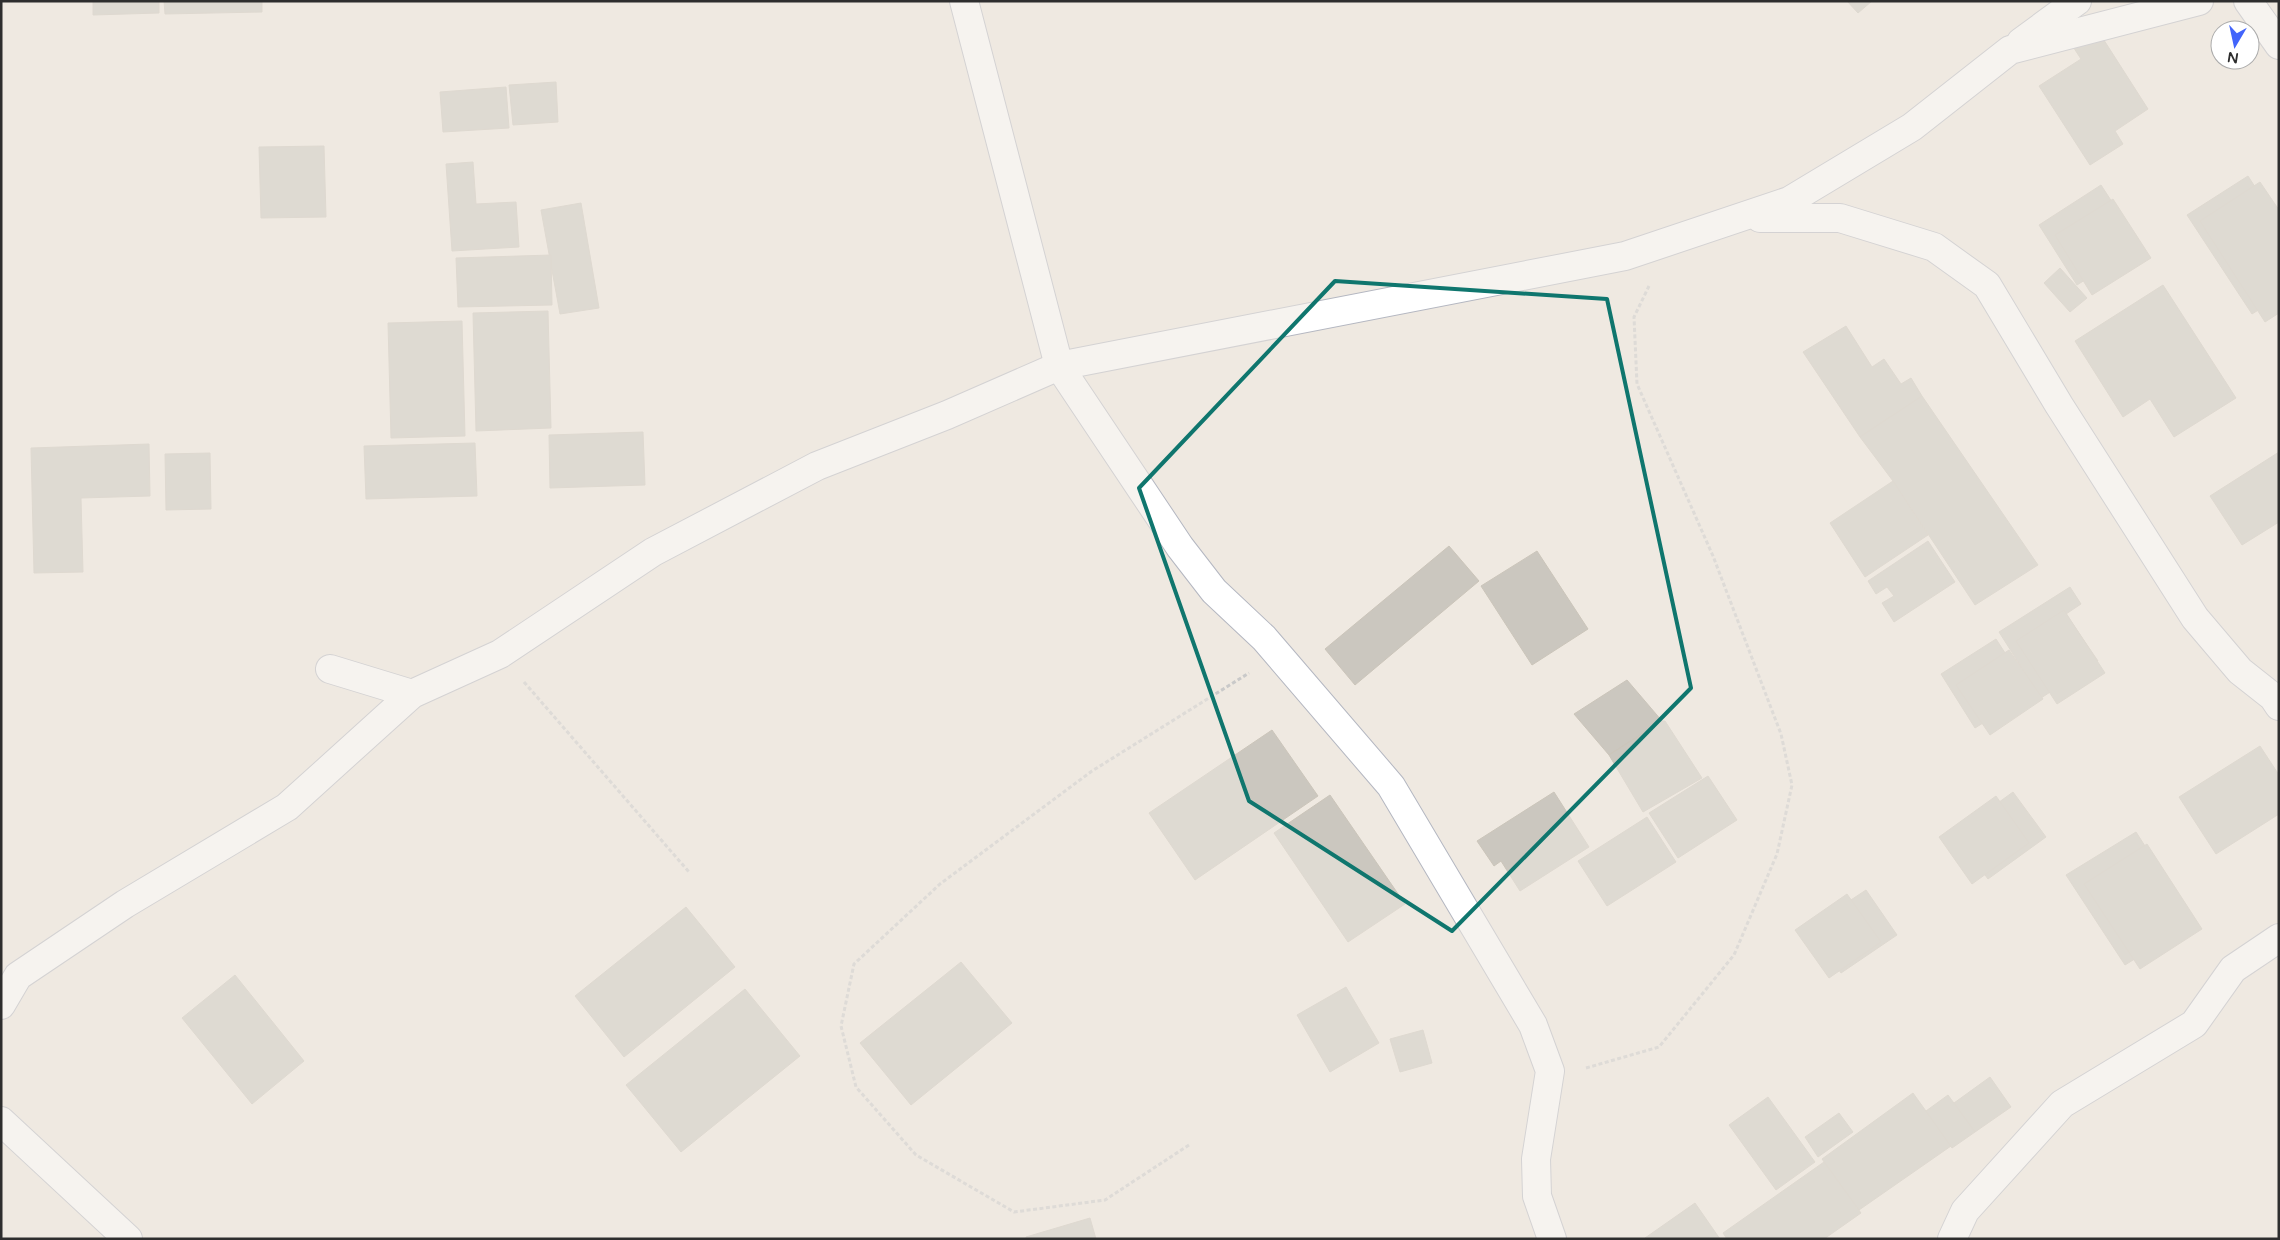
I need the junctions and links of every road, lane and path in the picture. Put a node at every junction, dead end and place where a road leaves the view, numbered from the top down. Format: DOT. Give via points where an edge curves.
graph roads {
  1 [pos="964,1"];
  2 [pos="2077,1"];
  3 [pos="2199,1"];
  4 [pos="2248,1"];
  5 [pos="2279,44"];
  6 [pos="2010,50"];
  7 [pos="1738,218"];
  8 [pos="1672,240"];
  9 [pos="1059,366"];
  10 [pos="500,654"];
  11 [pos="1277,655"];
  12 [pos="330,669"];
  13 [pos="412,694"];
  14 [pos="2279,706"];
  15 [pos="689,872"];
  16 [pos="2279,938"];
  17 [pos="1,1005"];
  18 [pos="1550,1071"];
  19 [pos="1,1121"];
  20 [pos="1189,1145"];
  21 [pos="128,1239"];
  22 [pos="1552,1239"];
  23 [pos="1952,1239"];
  1 -- 9 [label="street"];
  2 -- 6 [label="street"];
  3 -- 6 [label="street"];
  4 -- 5 [label="street"];
  6 -- 7 [label="street" via="1912,127 1789,201"];
  7 -- 8 [label="street"];
  7 -- 14 [label="street" via="1840,218 1934,247 1987,285 2059,405 2195,618 2240,671"];
  8 -- 9 [label="street" via="1625,256"];
  8 -- 18 [label="path" via="1634,317 1637,384 1713,556 1781,734 1792,785 1777,854 1734,955 1659,1047 1584,1069"];
  9 -- 10 [label="street" via="947,415 817,466 653,552"];
  9 -- 11 [label="street" via="1180,547 1214,591 1264,638"];
  10 -- 13 [label="street"];
  10 -- 15 [label="path"];
  11 -- 18 [label="street" via="1391,786 1533,1025"];
  11 -- 20 [label="path" via="1092,771 940,884 854,964 841,1026 856,1087 916,1155 1014,1212 1105,1200"];
  12 -- 13 [label="street"];
  13 -- 17 [label="street" via="287,807 125,904 18,976"];
  16 -- 23 [label="street" via="2233,969 2194,1024 2062,1104 1965,1211"];
  18 -- 22 [label="street" via="1536,1159 1537,1196"];
  19 -- 21 [label="street"];
}
